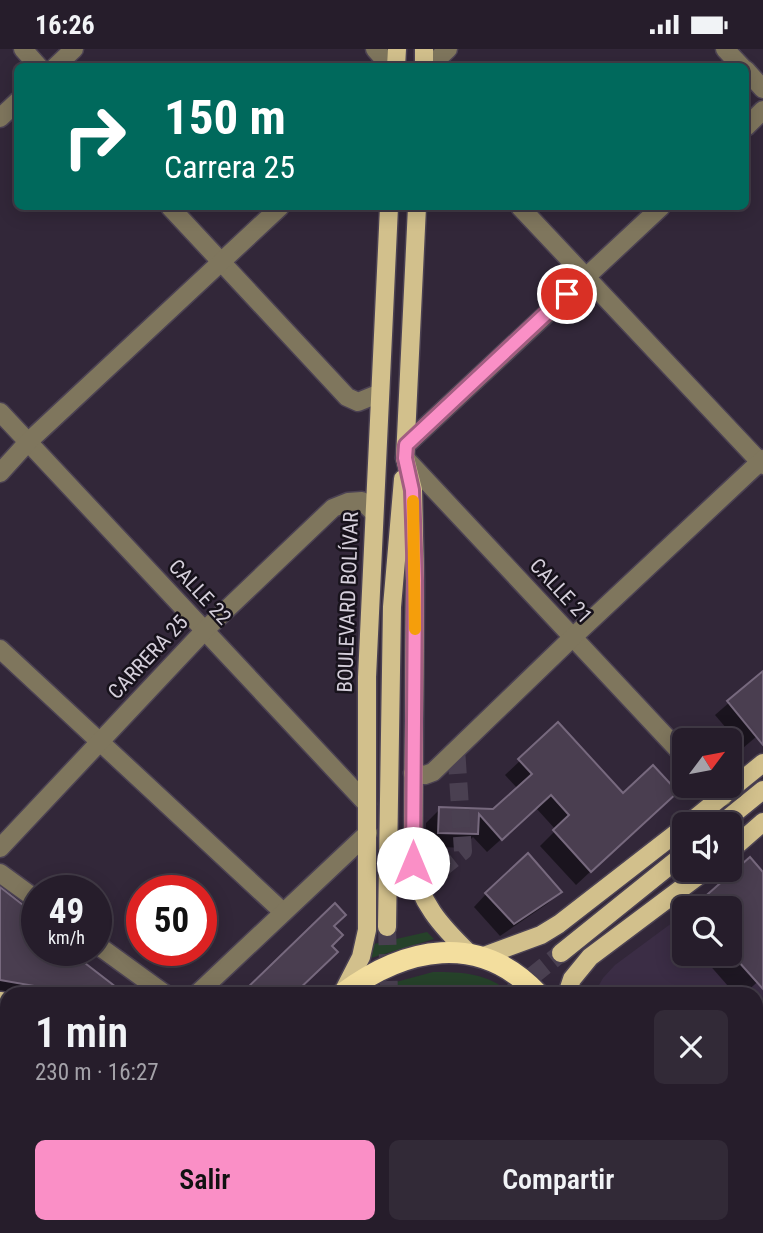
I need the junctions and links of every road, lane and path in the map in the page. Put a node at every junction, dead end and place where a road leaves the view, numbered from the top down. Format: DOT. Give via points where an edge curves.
graph roads {
  1 [pos="23,49"];
  2 [pos="74,49"];
  3 [pos="375,49"];
  4 [pos="448,49"];
  5 [pos="725,49"];
  6 [pos="35,63"];
  7 [pos="59,63"];
  8 [pos="390,63"];
  9 [pos="431,63"];
  10 [pos="738,63"];
  11 [pos="749,73"];
  12 [pos="763,89"];
  13 [pos="14,105"];
  14 [pos="763,110"];
  15 [pos="0,118"];
  16 [pos="749,124"];
  17 [pos="173,210"];
  18 [pos="277,210"];
  19 [pos="389,210"];
  20 [pos="416,210"];
  21 [pos="523,210"];
  22 [pos="658,210"];
  23 [pos="222,262"];
  24 [pos="586,276"];
  25 [pos="380,393"];
  26 [pos="0,412"];
  27 [pos="28,442"];
  28 [pos="405,451"];
  29 [pos="762,462"];
  30 [pos="0,473"];
  31 [pos="374,513"];
  32 [pos="205,630"];
  33 [pos="573,637"];
  34 [pos="0,649"];
  35 [pos="100,742"];
  36 [pos="672,743"];
  37 [pos="763,764"];
  38 [pos="413,773"];
  39 [pos="742,777"];
  40 [pos="763,790"];
  41 [pos="712,798"];
  42 [pos="367,804"];
  43 [pos="699,812"];
  44 [pos="736,812"];
  45 [pos="760,830"];
  46 [pos="368,833"];
  47 [pos="672,837"];
  48 [pos="742,843"];
  49 [pos="0,848"];
  50 [pos="672,864"];
  51 [pos="0,873"];
  52 [pos="690,882"];
  53 [pos="21,888"];
  54 [pos="284,912"];
  55 [pos="387,927"];
  56 [pos="561,953"];
  57 [pos="476,955"];
  58 [pos="112,956"];
  59 [pos="155,987"];
  60 [pos="204,987"];
  61 [pos="346,987"];
  62 [pos="352,987"];
  63 [pos="532,987"];
  64 [pos="569,987"];
  1 -- 6 [label="street"];
  2 -- 7 [label="street"];
  3 -- 8 [label="street"];
  4 -- 9 [label="street"];
  5 -- 10 [label="street"];
  11 -- 12 [label="street"];
  13 -- 15 [label="street"];
  14 -- 16 [label="street"];
  17 -- 23 [label="street"];
  18 -- 23 [label="street"];
  19 -- 25 [label="main road, BOULEVARD BOLÍVAR"];
  20 -- 28 [label="main road"];
  21 -- 24 [label="street"];
  22 -- 24 [label="street"];
  23 -- 25 [label="street" via="347,397 358,402"];
  23 -- 27 [label="street"];
  24 -- 28 [label="street"];
  24 -- 29 [label="street"];
  25 -- 31 [label="main road, BOULEVARD BOLÍVAR"];
  26 -- 27 [label="street, CALLE 22"];
  27 -- 30 [label="street"];
  27 -- 32 [label="street, CALLE 22"];
  28 -- 33 [label="street, CALLE 21"];
  28 -- 38 [label="main road" via="415,554"];
  28 -- 55 [label="main road" via="392,607"];
  29 -- 33 [label="street"];
  31 -- 32 [label="street, CARRERA 25" via="362,501 332,508"];
  31 -- 42 [label="main road, BOULEVARD BOLÍVAR"];
  32 -- 35 [label="street, CARRERA 25"];
  32 -- 42 [label="street, CALLE 22"];
  33 -- 36 [label="street, CALLE 21"];
  33 -- 38 [label="street" via="433,772"];
  34 -- 35 [label="street"];
  35 -- 49 [label="street, CARRERA 25"];
  35 -- 54 [label="street"];
  37 -- 39 [label="main road"];
  38 -- 57 [label="main road" via="413,863 418,887 428,909 451,936"];
  40 -- 44 [label="main road"];
  41 -- 43 [label="main road"];
  42 -- 46 [label="main road, BOULEVARD BOLÍVAR"];
  45 -- 48 [label="main road"];
  46 -- 54 [label="street"];
  46 -- 61 [label="main road, BOULEVARD BOLÍVAR" via="366,940"];
  47 -- 57 [label="main road" via="559,925"];
  50 -- 56 [label="main road"];
  51 -- 53 [label="street"];
  52 -- 64 [label="main road" via="590,957"];
  54 -- 60 [label="street"];
  57 -- 62 [label="highway" via="438,954 400,961"];
  57 -- 63 [label="highway" via="505,966"];
  58 -- 59 [label="street"];
}
